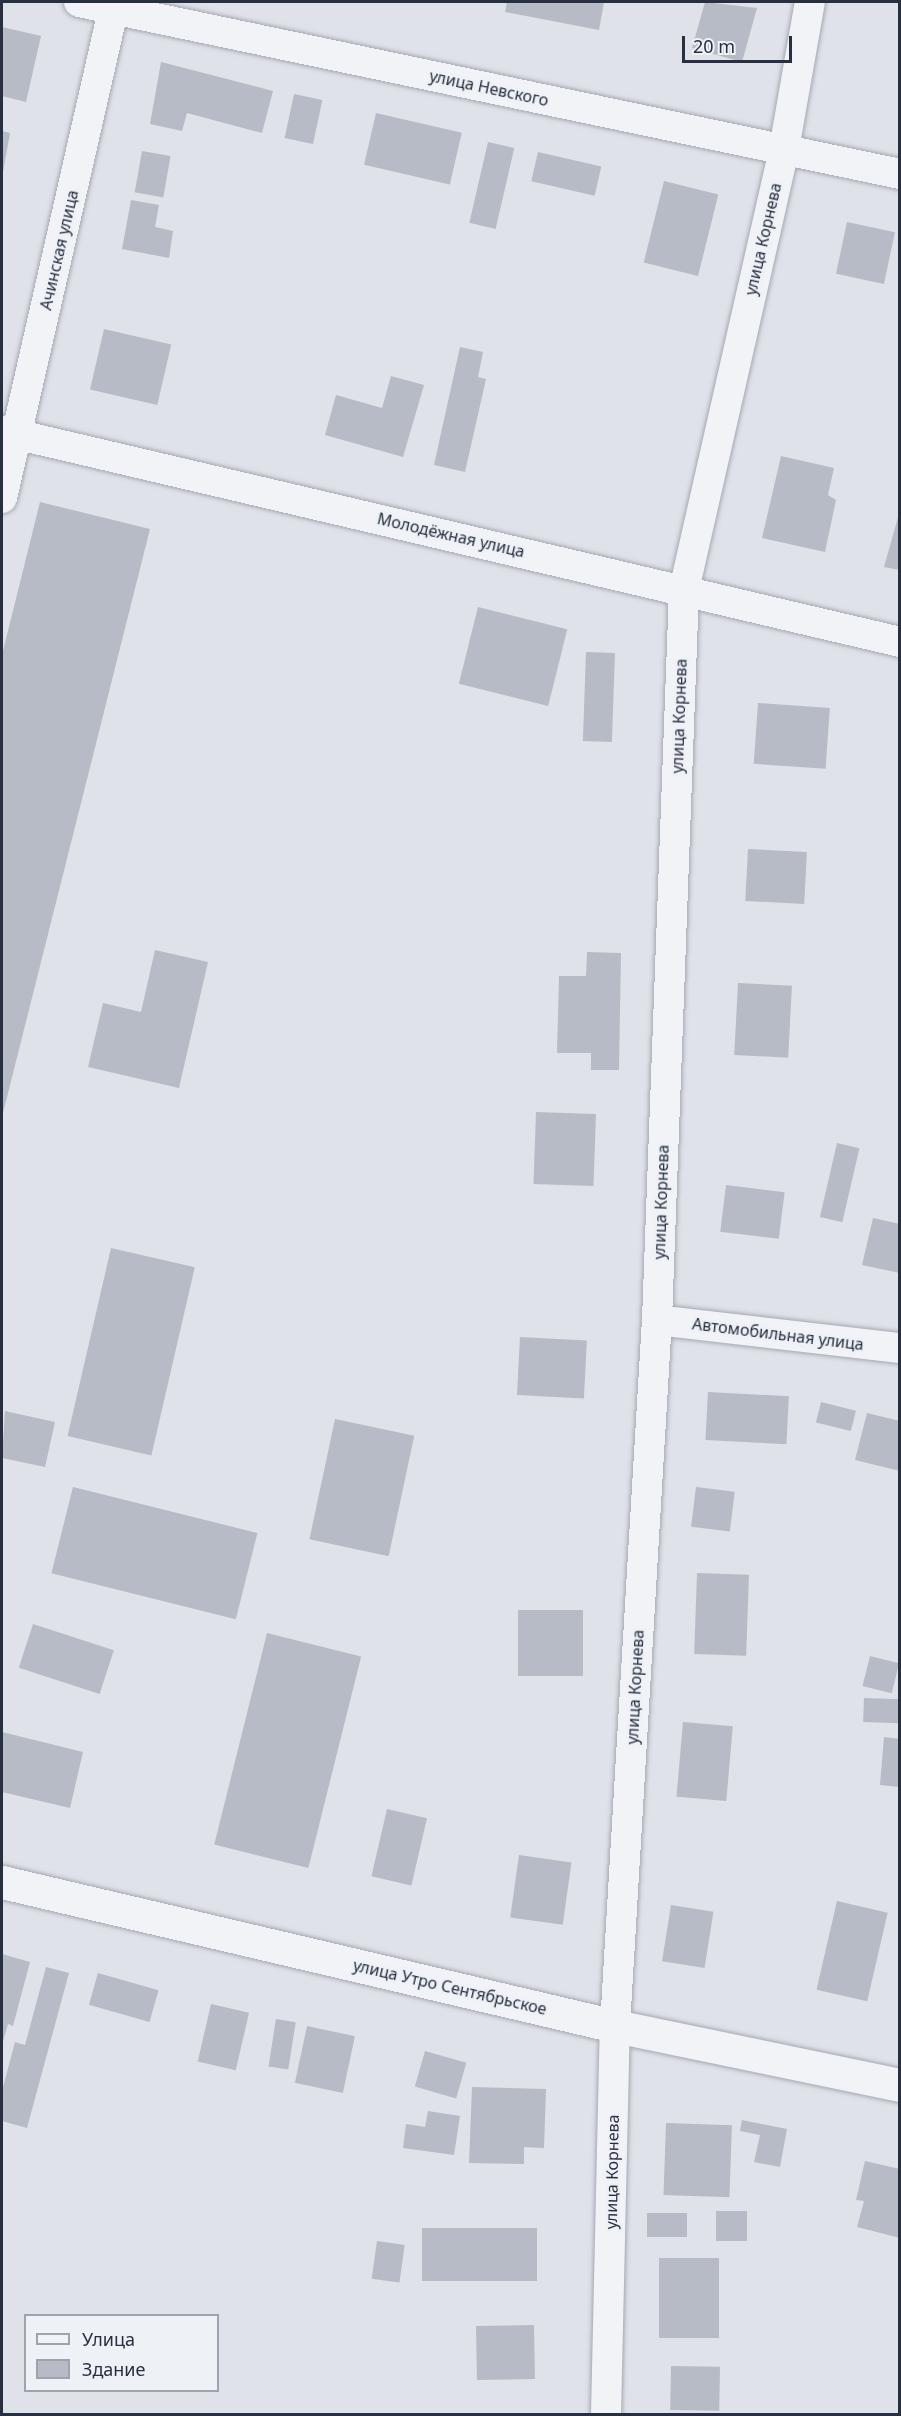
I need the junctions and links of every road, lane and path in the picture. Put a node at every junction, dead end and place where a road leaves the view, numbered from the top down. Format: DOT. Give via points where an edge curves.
graph roads {
  1 [pos="79,2"];
  2 [pos="810,2"];
  3 [pos="114,6"];
  4 [pos="784,149"];
  5 [pos="900,174"];
  6 [pos="9,432"];
  7 [pos="2,498"];
  8 [pos="684,590"];
  9 [pos="900,642"];
  10 [pos="657,1320"];
  11 [pos="900,1348"];
  12 [pos="2,1882"];
  13 [pos="615,2026"];
  14 [pos="900,2085"];
  15 [pos="606,2415"];
  1 -- 3 [label="street, улица Невского"];
  2 -- 4 [label="street, улица Корнева"];
  3 -- 4 [label="street, улица Невского"];
  3 -- 6 [label="street, Ачинская улица"];
  4 -- 5 [label="street, улица Невского"];
  4 -- 8 [label="street, улица Корнева"];
  6 -- 7 [label="street, Ачинская улица"];
  6 -- 8 [label="street, Молодёжная улица"];
  8 -- 9 [label="street, Молодёжная улица"];
  8 -- 10 [label="street, улица Корнева"];
  10 -- 11 [label="street, Автомобильная улица"];
  10 -- 13 [label="street, улица Корнева"];
  12 -- 13 [label="street, улица Утро Сентябрьское"];
  13 -- 14 [label="street, улица Утро Сентябрьское"];
  13 -- 15 [label="street, улица Корнева"];
}
